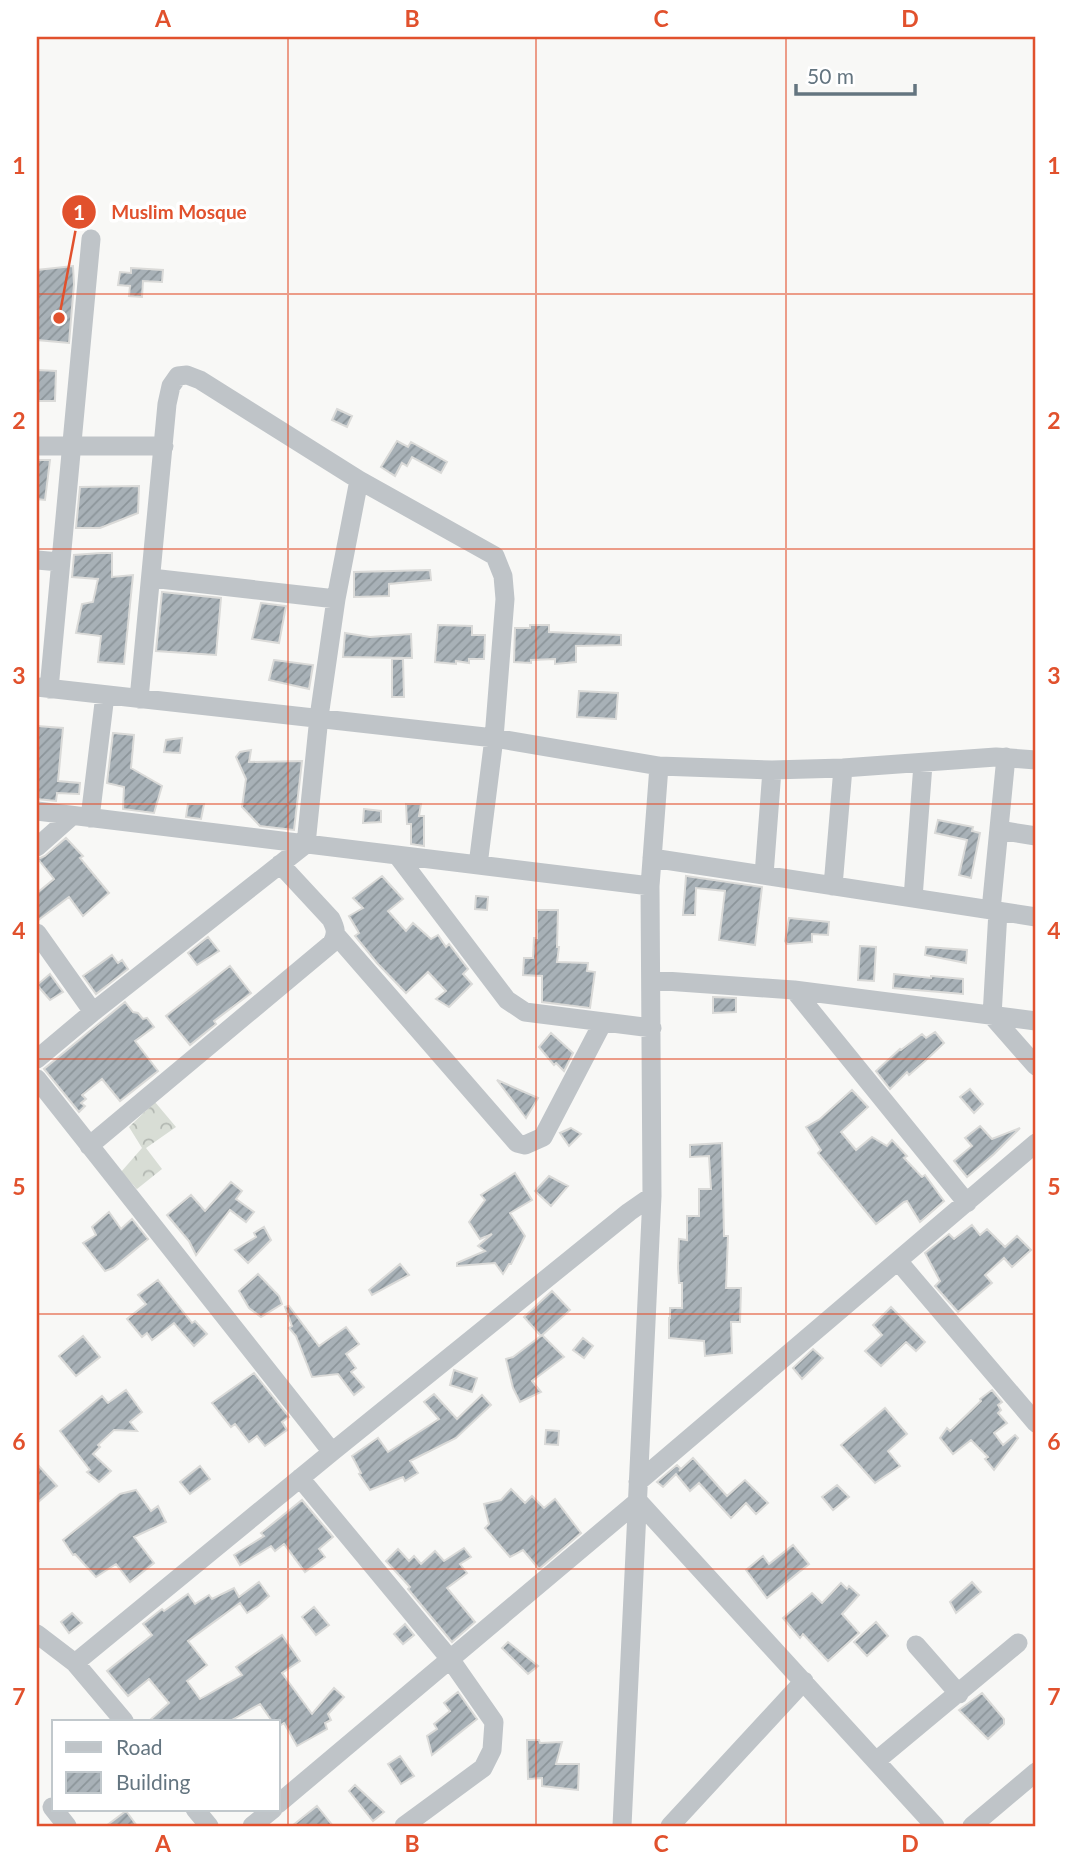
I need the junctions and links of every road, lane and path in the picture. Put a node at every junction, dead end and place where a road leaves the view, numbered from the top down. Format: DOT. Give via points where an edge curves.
graph roads {
  1 [pos="91,239"];
  2 [pos="37,446"];
  3 [pos="71,446"];
  4 [pos="164,446"];
  5 [pos="359,480"];
  6 [pos="37,560"];
  7 [pos="60,562"];
  8 [pos="151,578"];
  9 [pos="336,599"];
  10 [pos="43,688"];
  11 [pos="105,695"];
  12 [pos="139,699"];
  13 [pos="319,717"];
  14 [pos="494,738"];
  15 [pos="1006,757"];
  16 [pos="1036,760"];
  17 [pos="923,764"];
  18 [pos="659,766"];
  19 [pos="843,768"];
  20 [pos="772,770"];
  21 [pos="37,811"];
  22 [pos="81,817"];
  23 [pos="999,830"];
  24 [pos="1036,836"];
  25 [pos="306,844"];
  26 [pos="37,847"];
  27 [pos="397,855"];
  28 [pos="652,858"];
  29 [pos="280,864"];
  30 [pos="478,865"];
  31 [pos="764,875"];
  32 [pos="650,886"];
  33 [pos="833,886"];
  34 [pos="913,898"];
  35 [pos="994,911"];
  36 [pos="1036,917"];
  37 [pos="37,933"];
  38 [pos="336,935"];
  39 [pos="651,980"];
  40 [pos="794,990"];
  41 [pos="93,1012"];
  42 [pos="992,1016"];
  43 [pos="1036,1021"];
  44 [pos="603,1022"];
  45 [pos="652,1028"];
  46 [pos="37,1059"];
  47 [pos="1036,1066"];
  48 [pos="37,1080"];
  49 [pos="1036,1143"];
  50 [pos="89,1146"];
  51 [pos="652,1196"];
  52 [pos="967,1203"];
  53 [pos="898,1261"];
  54 [pos="1036,1423"];
  55 [pos="332,1452"];
  56 [pos="300,1478"];
  57 [pos="638,1491"];
  58 [pos="37,1633"];
  59 [pos="1018,1643"];
  60 [pos="916,1645"];
  61 [pos="450,1659"];
  62 [pos="75,1663"];
  63 [pos="804,1681"];
  64 [pos="959,1694"];
  65 [pos="123,1720"];
  66 [pos="876,1761"];
  67 [pos="1034,1778"];
  68 [pos="280,1802"];
  69 [pos="48,1810"];
  70 [pos="197,1811"];
  71 [pos="271,1811"];
  72 [pos="67,1826"];
  73 [pos="209,1826"];
  74 [pos="252,1826"];
  75 [pos="404,1826"];
  76 [pos="622,1826"];
  77 [pos="670,1826"];
  78 [pos="935,1826"];
  79 [pos="972,1826"];
  1 -- 3 [label="street"];
  2 -- 3 [label="street"];
  3 -- 4 [label="street"];
  3 -- 7 [label="street"];
  4 -- 5 [label="street" via="171,386 178,376 187,375"];
  4 -- 8 [label="street"];
  5 -- 9 [label="street"];
  5 -- 14 [label="street" via="495,556 506,588"];
  6 -- 7 [label="street"];
  7 -- 10 [label="street"];
  8 -- 9 [label="street"];
  8 -- 12 [label="street"];
  9 -- 13 [label="street"];
  10 -- 11 [label="street"];
  11 -- 12 [label="street"];
  11 -- 22 [label="street"];
  12 -- 13 [label="street"];
  13 -- 14 [label="street"];
  13 -- 25 [label="street"];
  14 -- 18 [label="street"];
  14 -- 30 [label="street"];
  15 -- 16 [label="street"];
  15 -- 17 [label="street"];
  15 -- 23 [label="street"];
  17 -- 19 [label="street"];
  17 -- 34 [label="street"];
  18 -- 20 [label="street"];
  18 -- 28 [label="street"];
  19 -- 20 [label="street"];
  19 -- 33 [label="street"];
  20 -- 31 [label="street"];
  21 -- 22 [label="street"];
  22 -- 25 [label="street"];
  22 -- 26 [label="street"];
  23 -- 24 [label="street"];
  23 -- 35 [label="street"];
  25 -- 27 [label="street"];
  25 -- 29 [label="street"];
  27 -- 30 [label="street"];
  27 -- 44 [label="street" via="518,1009"];
  28 -- 31 [label="street"];
  28 -- 32 [label="street"];
  29 -- 38 [label="street" via="331,919"];
  29 -- 41 [label="street"];
  30 -- 32 [label="street"];
  31 -- 33 [label="street"];
  32 -- 39 [label="street"];
  33 -- 34 [label="street"];
  34 -- 35 [label="street"];
  35 -- 36 [label="street"];
  35 -- 42 [label="street"];
  37 -- 41 [label="street"];
  38 -- 44 [label="street" via="517,1143 525,1145 543,1136"];
  38 -- 50 [label="street"];
  39 -- 40 [label="street"];
  39 -- 45 [label="street"];
  40 -- 42 [label="street"];
  40 -- 52 [label="street"];
  41 -- 46 [label="street"];
  42 -- 43 [label="street"];
  42 -- 47 [label="street"];
  44 -- 45 [label="street"];
  45 -- 51 [label="street"];
  48 -- 50 [label="street"];
  49 -- 52 [label="street"];
  50 -- 55 [label="street"];
  51 -- 55 [label="street"];
  51 -- 57 [label="street"];
  52 -- 53 [label="street"];
  53 -- 54 [label="street"];
  53 -- 57 [label="street"];
  55 -- 56 [label="street"];
  56 -- 61 [label="street"];
  56 -- 62 [label="street"];
  57 -- 61 [label="street"];
  57 -- 63 [label="street"];
  57 -- 76 [label="street"];
  58 -- 62 [label="street"];
  59 -- 64 [label="street"];
  60 -- 64 [label="street"];
  61 -- 68 [label="street"];
  61 -- 75 [label="street" via="494,1722 492,1750 483,1768"];
  62 -- 65 [label="street"];
  63 -- 66 [label="street"];
  63 -- 77 [label="street"];
  64 -- 66 [label="street"];
  66 -- 78 [label="street"];
  67 -- 79 [label="street"];
  69 -- 72 [label="street"];
  70 -- 73 [label="street"];
  71 -- 74 [label="street"];
}
